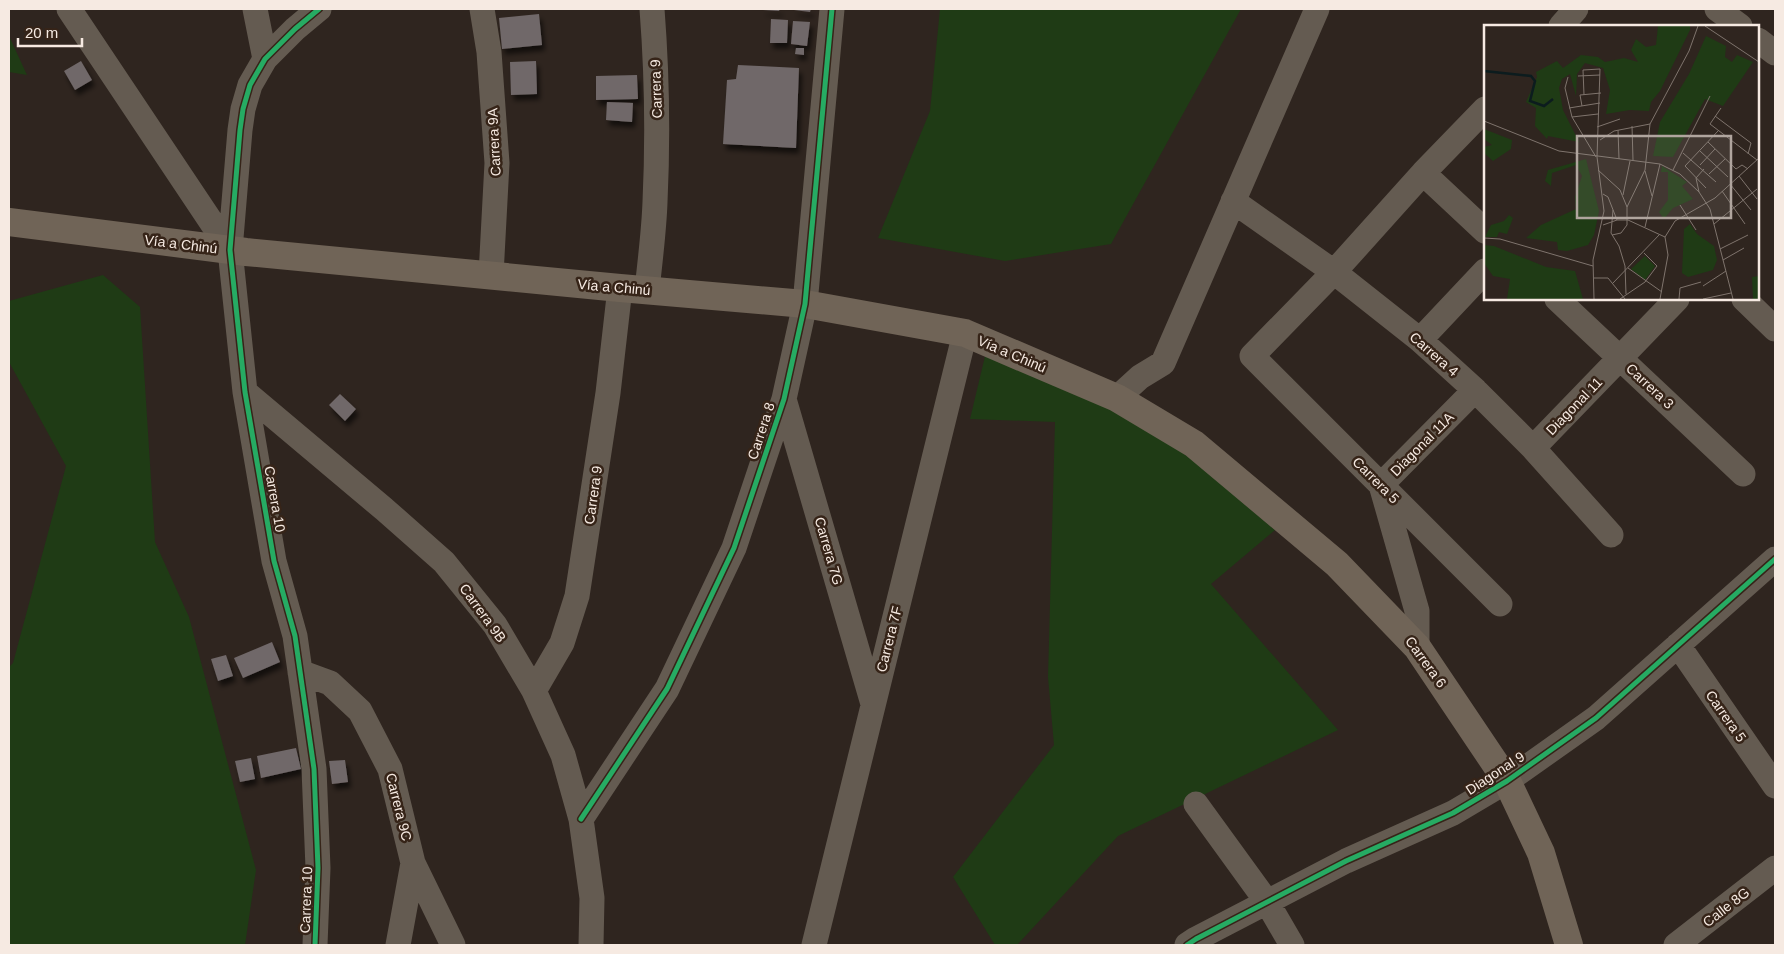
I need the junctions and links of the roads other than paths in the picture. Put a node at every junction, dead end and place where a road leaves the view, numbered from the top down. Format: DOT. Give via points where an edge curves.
graph roads {
  1 [pos="69,9"];
  2 [pos="255,9"];
  3 [pos="319,9"];
  4 [pos="482,9"];
  5 [pos="652,9"];
  6 [pos="832,9"];
  7 [pos="1317,9"];
  8 [pos="1576,9"];
  9 [pos="1717,9"];
  10 [pos="1562,25"];
  11 [pos="1739,25"];
  12 [pos="1759,41"];
  13 [pos="1775,53"];
  14 [pos="265,59"];
  15 [pos="1484,110"];
  16 [pos="1423,173"];
  17 [pos="1233,201"];
  18 [pos="9,222"];
  19 [pos="1484,230"];
  20 [pos="230,250"];
  21 [pos="1334,272"];
  22 [pos="1484,272"];
  23 [pos="491,275"];
  24 [pos="620,288"];
  25 [pos="647,290"];
  26 [pos="1558,300"];
  27 [pos="1676,300"];
  28 [pos="1745,300"];
  29 [pos="805,304"];
  30 [pos="1775,329"];
  31 [pos="965,334"];
  32 [pos="1420,340"];
  33 [pos="1620,358"];
  34 [pos="1475,390"];
  35 [pos="245,392"];
  36 [pos="1117,398"];
  37 [pos="784,399"];
  38 [pos="1194,444"];
  39 [pos="1534,448"];
  40 [pos="1743,474"];
  41 [pos="1381,485"];
  42 [pos="1611,535"];
  43 [pos="1775,559"];
  44 [pos="1500,604"];
  45 [pos="1678,645"];
  46 [pos="1418,647"];
  47 [pos="300,672"];
  48 [pos="534,691"];
  49 [pos="874,704"];
  50 [pos="1507,781"];
  51 [pos="1775,786"];
  52 [pos="1196,804"];
  53 [pos="581,819"];
  54 [pos="413,863"];
  55 [pos="1775,868"];
  56 [pos="1267,902"];
  57 [pos="315,945"];
  58 [pos="398,945"];
  59 [pos="453,945"];
  60 [pos="591,945"];
  61 [pos="814,945"];
  62 [pos="1187,945"];
  63 [pos="1292,945"];
  64 [pos="1568,945"];
  65 [pos="1676,945"];
  1 -- 20 [label="street"];
  2 -- 14 [label="street"];
  3 -- 14 [label="street, Carrera 10"];
  4 -- 23 [label="street, Carrera 9A" via="489,52 497,163"];
  5 -- 25 [label="street, Carrera 9" via="657,125 655,204"];
  6 -- 29 [label="street, Carrera 8"];
  7 -- 17 [label="street"];
  8 -- 10 [label="street"];
  9 -- 11 [label="street"];
  12 -- 13 [label="street"];
  14 -- 20 [label="street, Carrera 10" via="250,85 243,109"];
  15 -- 16 [label="street"];
  16 -- 19 [label="street"];
  16 -- 21 [label="street"];
  17 -- 21 [label="street, Carrera 4"];
  17 -- 36 [label="street" via="1164,363 1140,377"];
  18 -- 20 [label="main road, Vía a Chinú"];
  20 -- 23 [label="main road, Vía a Chinú"];
  20 -- 35 [label="street, Carrera 10"];
  21 -- 32 [label="street, Carrera 4"];
  21 -- 41 [label="street, Carrera 5" via="1252,356"];
  22 -- 32 [label="street"];
  23 -- 24 [label="main road, Vía a Chinú"];
  24 -- 25 [label="main road, Vía a Chinú"];
  24 -- 48 [label="street, Carrera 9" via="577,596 562,643"];
  25 -- 29 [label="main road, Vía a Chinú"];
  26 -- 33 [label="street, Carrera 3"];
  27 -- 33 [label="street, Diagonal 11"];
  28 -- 30 [label="street"];
  29 -- 31 [label="main road, Vía a Chinú"];
  29 -- 37 [label="street, Carrera 8"];
  31 -- 36 [label="main road, Vía a Chinú"];
  31 -- 49 [label="street, Carrera 7F"];
  32 -- 34 [label="street, Carrera 4"];
  33 -- 39 [label="street, Diagonal 11"];
  33 -- 40 [label="street, Carrera 3"];
  34 -- 39 [label="street, Carrera 4"];
  34 -- 41 [label="street, Diagonal 11A"];
  35 -- 47 [label="street, Carrera 10" via="274,561"];
  35 -- 48 [label="street, Carrera 9B" via="444,562 495,625"];
  36 -- 38 [label="main road, Vía a Chinú"];
  37 -- 49 [label="street, Carrera 7G"];
  37 -- 53 [label="street, Carrera 8" via="734,548 667,689"];
  38 -- 46 [label="main road, Carrera 6" via="1338,564"];
  39 -- 42 [label="street, Carrera 4"];
  41 -- 44 [label="street, Carrera 5"];
  41 -- 46 [label="street, Diagonal 11A" via="1418,611"];
  43 -- 45 [label="street, Diagonal 9"];
  45 -- 50 [label="street, Diagonal 9" via="1596,718"];
  45 -- 51 [label="street, Carrera 5"];
  46 -- 50 [label="main road, Carrera 6"];
  47 -- 54 [label="street, Carrera 9C" via="330,683 360,711 390,769"];
  47 -- 57 [label="street, Carrera 10" via="314,769 318,868"];
  48 -- 53 [label="street, Carrera 9B" via="563,755"];
  49 -- 61 [label="street, Carrera 7F"];
  50 -- 56 [label="street, Diagonal 9" via="1453,813 1346,861"];
  50 -- 64 [label="main road, Carrera 6" via="1541,854"];
  52 -- 56 [label="street"];
  53 -- 60 [label="street, Carrera 9B" via="592,898"];
  54 -- 58 [label="street, Carrera 9C"];
  54 -- 59 [label="street, Carrera 9C"];
  55 -- 65 [label="street, Calle 8G"];
  56 -- 62 [label="street, Diagonal 9"];
  56 -- 63 [label="street"];
}
